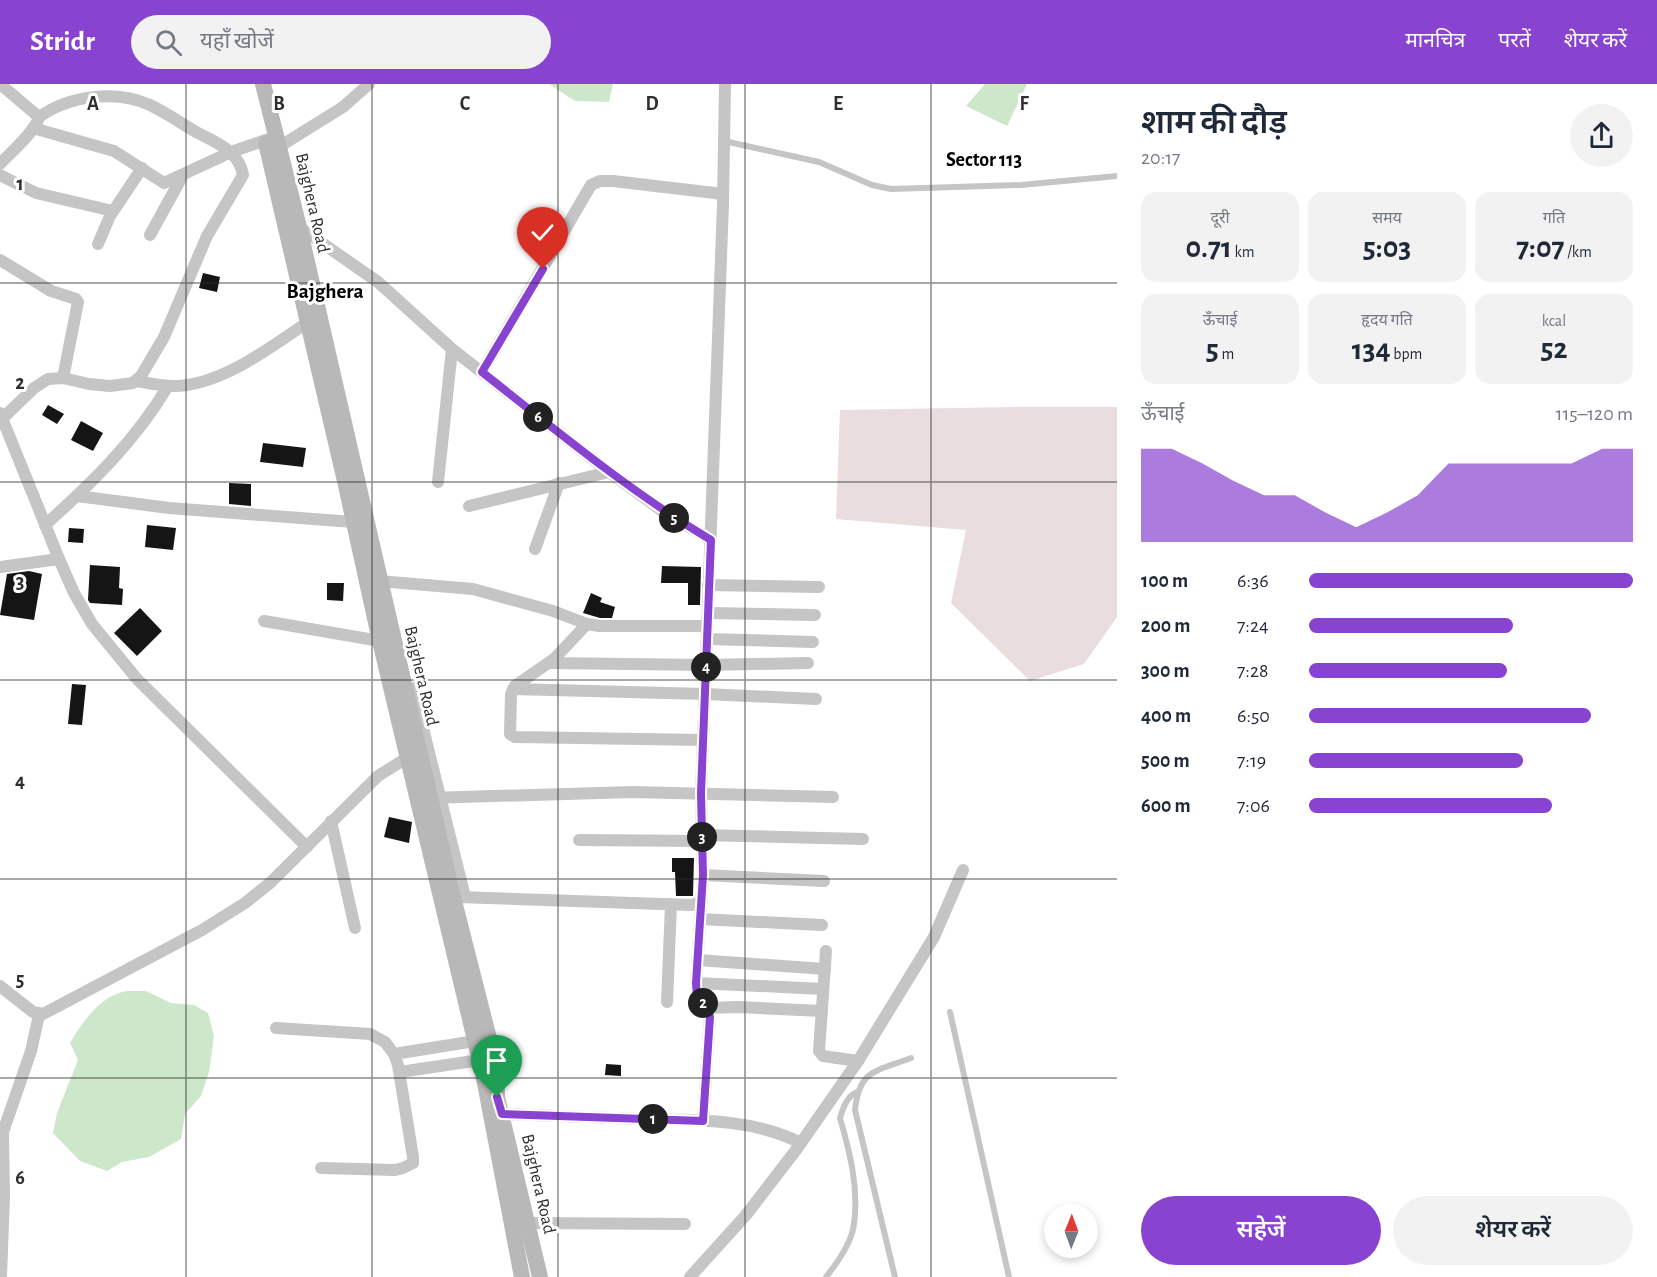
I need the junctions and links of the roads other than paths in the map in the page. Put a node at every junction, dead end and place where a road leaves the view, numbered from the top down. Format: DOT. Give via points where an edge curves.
graph roads {
  1 [pos="0,84"];
  2 [pos="251,84"];
  3 [pos="263,84"];
  4 [pos="369,84"];
  5 [pos="725,84"];
  6 [pos="39,117"];
  7 [pos="33,128"];
  8 [pos="724,141"];
  9 [pos="272,144"];
  10 [pos="231,152"];
  11 [pos="0,164"];
  12 [pos="142,168"];
  13 [pos="184,174"];
  14 [pos="0,175"];
  15 [pos="1117,176"];
  16 [pos="723,194"];
  17 [pos="113,211"];
  18 [pos="299,227"];
  19 [pos="150,235"];
  20 [pos="98,244"];
  21 [pos="0,260"];
  22 [pos="308,322"];
  23 [pos="452,349"];
  24 [pos="482,372"];
  25 [pos="63,378"];
  26 [pos="136,381"];
  27 [pos="168,386"];
  28 [pos="1,416"];
  29 [pos="609,472"];
  30 [pos="438,482"];
  31 [pos="559,483"];
  32 [pos="77,496"];
  33 [pos="469,507"];
  34 [pos="353,522"];
  35 [pos="45,525"];
  36 [pos="711,540"];
  37 [pos="535,549"];
  38 [pos="59,559"];
  39 [pos="0,567"];
  40 [pos="383,581"];
  41 [pos="708,585"];
  42 [pos="819,587"];
  43 [pos="708,613"];
  44 [pos="815,615"];
  45 [pos="264,621"];
  46 [pos="587,624"];
  47 [pos="707,633"];
  48 [pos="380,641"];
  49 [pos="813,642"];
  50 [pos="549,663"];
  51 [pos="808,663"];
  52 [pos="706,665"];
  53 [pos="513,689"];
  54 [pos="706,694"];
  55 [pos="816,699"];
  56 [pos="703,740"];
  57 [pos="413,754"];
  58 [pos="701,793"];
  59 [pos="833,797"];
  60 [pos="435,798"];
  61 [pos="331,821"];
  62 [pos="702,838"];
  63 [pos="863,839"];
  64 [pos="579,840"];
  65 [pos="307,847"];
  66 [pos="963,870"];
  67 [pos="703,875"];
  68 [pos="824,880"];
  69 [pos="459,897"];
  70 [pos="701,902"];
  71 [pos="671,904"];
  72 [pos="700,919"];
  73 [pos="822,925"];
  74 [pos="355,928"];
  75 [pos="826,951"];
  76 [pos="698,960"];
  77 [pos="825,969"];
  78 [pos="696,983"];
  79 [pos="0,986"];
  80 [pos="823,989"];
  81 [pos="667,1002"];
  82 [pos="708,1008"];
  83 [pos="822,1011"];
  84 [pos="950,1012"];
  85 [pos="39,1015"];
  86 [pos="276,1028"];
  87 [pos="475,1041"];
  88 [pos="394,1054"];
  89 [pos="911,1058"];
  90 [pos="480,1060"];
  91 [pos="858,1061"];
  92 [pos="400,1072"];
  93 [pos="857,1092"];
  94 [pos="502,1114"];
  95 [pos="703,1121"];
  96 [pos="801,1143"];
  97 [pos="321,1168"];
  98 [pos="526,1223"];
  99 [pos="685,1224"];
  100 [pos="1,1277"];
  101 [pos="522,1277"];
  102 [pos="540,1277"];
  103 [pos="690,1277"];
  104 [pos="826,1277"];
  105 [pos="895,1277"];
  106 [pos="1009,1277"];
  1 -- 6 [label="street"];
  2 -- 9 [label="main road, Bajghera Road"];
  3 -- 9 [label="main road, Bajghera Road"];
  4 -- 9 [label="street" via="343,107"];
  5 -- 8 [label="street"];
  6 -- 7 [label="street"];
  6 -- 10 [label="street" via="78,100 118,97 148,105"];
  7 -- 11 [label="street"];
  7 -- 12 [label="street" via="110,149"];
  8 -- 15 [label="lane" via="819,162 891,189 1021,185"];
  8 -- 16 [label="street"];
  9 -- 10 [label="street"];
  9 -- 18 [label="main road, Bajghera Road"];
  9 -- 22 [label="main road, Bajghera Road"];
  10 -- 13 [label="street"];
  10 -- 26 [label="street" via="241,165 242,179 207,236 164,337"];
  12 -- 13 [label="street" via="162,183"];
  12 -- 17 [label="street"];
  13 -- 19 [label="street"];
  14 -- 17 [label="street" via="36,193"];
  16 -- 24 [label="street" via="613,181 591,185"];
  16 -- 36 [label="street"];
  17 -- 20 [label="street"];
  18 -- 23 [label="street" via="378,282"];
  18 -- 40 [label="main road, Bajghera Road"];
  21 -- 25 [label="street" via="51,291 77,300"];
  22 -- 27 [label="street" via="221,374"];
  22 -- 34 [label="main road, Bajghera Road"];
  23 -- 24 [label="street"];
  23 -- 30 [label="street"];
  24 -- 29 [label="street"];
  25 -- 26 [label="street" via="110,386"];
  25 -- 28 [label="street" via="41,382"];
  26 -- 27 [label="street"];
  27 -- 32 [label="street" via="138,432"];
  28 -- 35 [label="street"];
  29 -- 31 [label="street"];
  29 -- 36 [label="street"];
  31 -- 33 [label="street"];
  31 -- 37 [label="street"];
  32 -- 34 [label="street" via="170,508"];
  32 -- 35 [label="street"];
  34 -- 48 [label="main road, Bajghera Road"];
  35 -- 38 [label="street"];
  36 -- 41 [label="street"];
  38 -- 39 [label="street"];
  38 -- 65 [label="street" via="92,624 136,679"];
  40 -- 46 [label="street" via="473,589"];
  40 -- 57 [label="main road, Bajghera Road"];
  40 -- 60 [label="street"];
  41 -- 42 [label="street"];
  41 -- 43 [label="street"];
  43 -- 44 [label="street"];
  43 -- 47 [label="street"];
  45 -- 48 [label="street"];
  46 -- 47 [label="street"];
  46 -- 50 [label="street"];
  47 -- 49 [label="street"];
  47 -- 52 [label="street"];
  48 -- 57 [label="main road, Bajghera Road"];
  50 -- 52 [label="street"];
  50 -- 53 [label="street"];
  51 -- 52 [label="street"];
  52 -- 54 [label="street"];
  53 -- 54 [label="street"];
  53 -- 56 [label="street" via="509,731 515,736"];
  54 -- 55 [label="street"];
  54 -- 56 [label="street"];
  56 -- 58 [label="street"];
  57 -- 60 [label="main road, Bajghera Road"];
  57 -- 61 [label="street" via="378,776"];
  57 -- 87 [label="main road, Bajghera Road"];
  58 -- 59 [label="street"];
  58 -- 60 [label="street"];
  58 -- 62 [label="street"];
  60 -- 69 [label="main road, Bajghera Road"];
  61 -- 65 [label="street"];
  61 -- 74 [label="street"];
  62 -- 63 [label="street"];
  62 -- 64 [label="street"];
  62 -- 67 [label="street"];
  65 -- 85 [label="street" via="258,893 202,930"];
  66 -- 91 [label="street" via="934,937"];
  67 -- 68 [label="street"];
  67 -- 70 [label="street"];
  69 -- 71 [label="street"];
  69 -- 94 [label="main road, Bajghera Road" via="496,1066"];
  70 -- 71 [label="street"];
  70 -- 72 [label="street"];
  71 -- 81 [label="street"];
  72 -- 73 [label="street"];
  72 -- 76 [label="street"];
  75 -- 77 [label="street"];
  76 -- 77 [label="street"];
  76 -- 78 [label="street"];
  77 -- 80 [label="street"];
  78 -- 80 [label="street"];
  78 -- 82 [label="street" via="697,998"];
  79 -- 85 [label="street"];
  80 -- 83 [label="street"];
  82 -- 83 [label="street"];
  82 -- 95 [label="street"];
  83 -- 91 [label="street" via="821,1055"];
  84 -- 106 [label="lane"];
  85 -- 100 [label="street" via="3,1132"];
  86 -- 88 [label="street" via="370,1034 385,1042"];
  87 -- 88 [label="street"];
  87 -- 90 [label="main road, Bajghera Road"];
  88 -- 92 [label="street"];
  89 -- 93 [label="lane" via="869,1073"];
  90 -- 92 [label="street"];
  90 -- 101 [label="main road, Bajghera Road"];
  91 -- 96 [label="street"];
  92 -- 97 [label="street" via="413,1163 395,1170"];
  93 -- 104 [label="lane" via="851,1095 840,1118 855,1180 854,1226"];
  93 -- 105 [label="lane" via="855,1110"];
  94 -- 95 [label="street"];
  94 -- 98 [label="main road, Bajghera Road"];
  95 -- 96 [label="street" via="764,1128"];
  96 -- 103 [label="street" via="746,1215"];
  98 -- 99 [label="street"];
  98 -- 102 [label="main road, Bajghera Road"];
}
